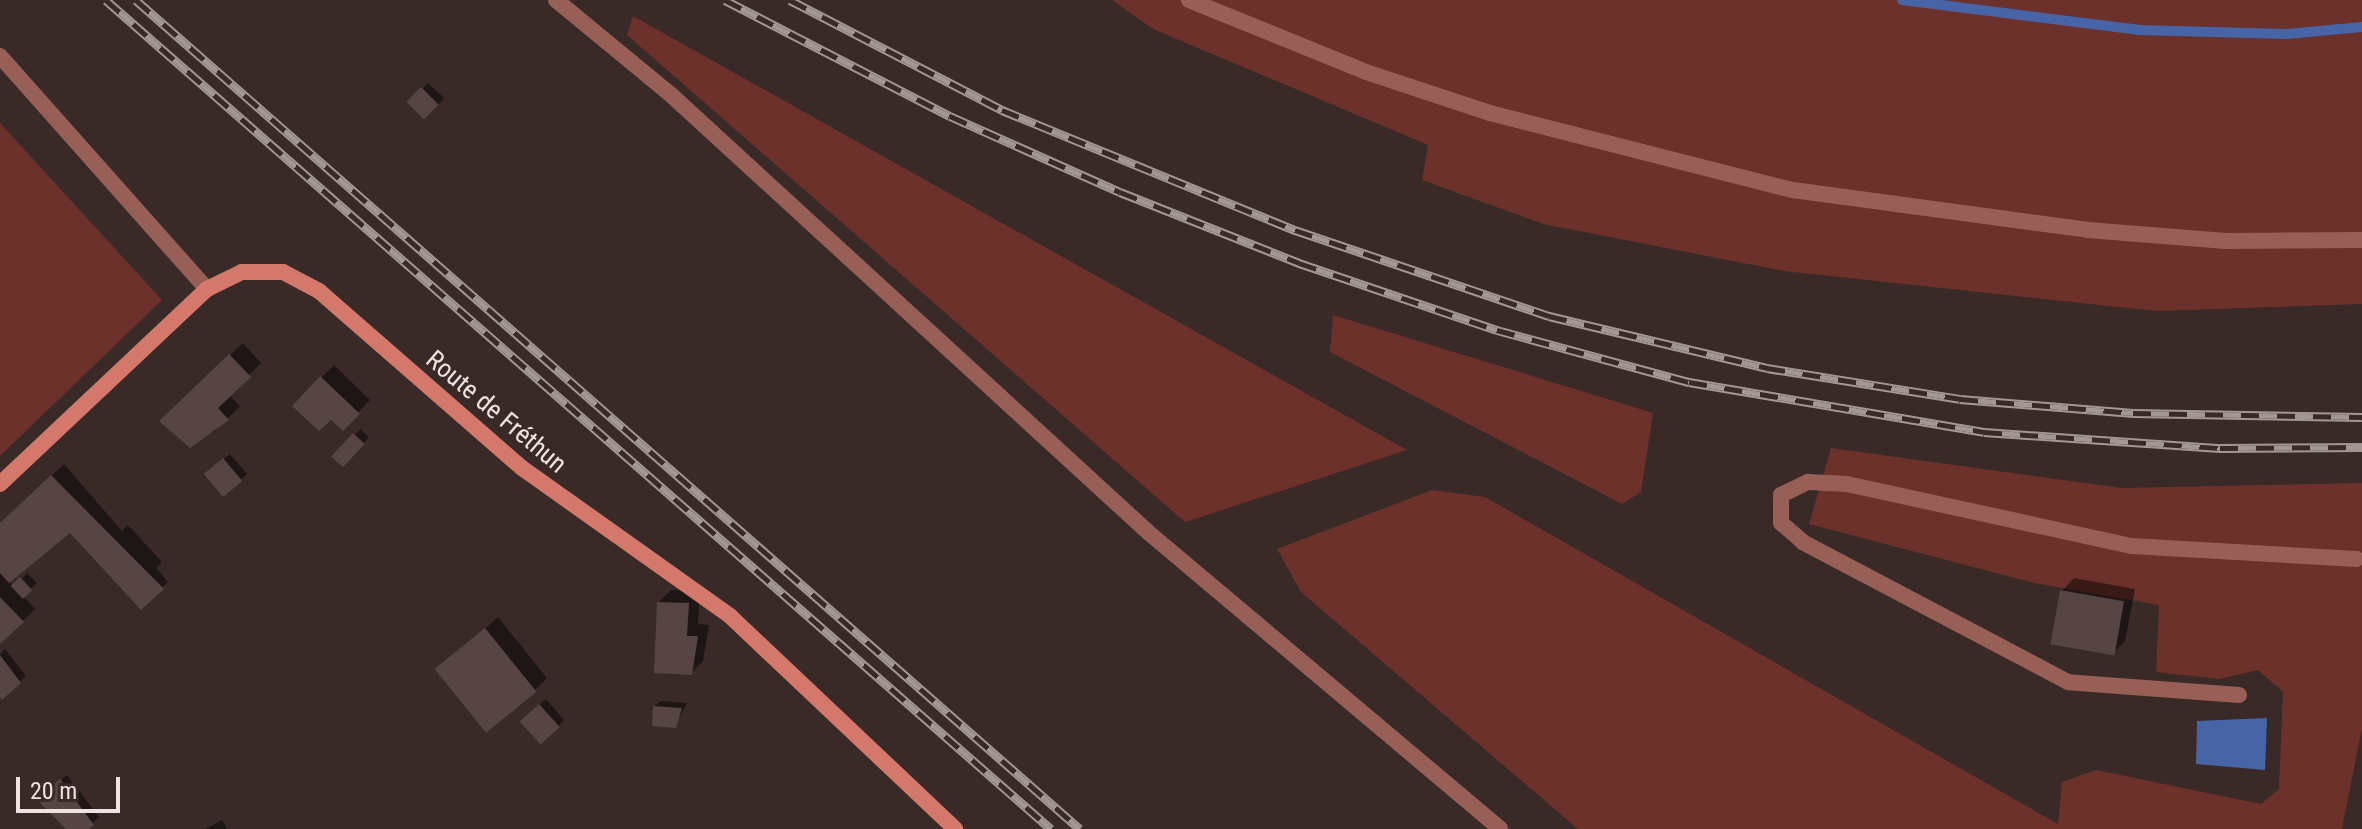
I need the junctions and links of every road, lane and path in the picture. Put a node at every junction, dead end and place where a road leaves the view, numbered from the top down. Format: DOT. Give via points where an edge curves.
graph roads {
  1 [pos="556,0"];
  2 [pos="1189,0"];
  3 [pos="0,56"];
  4 [pos="2362,240"];
  5 [pos="207,289"];
  6 [pos="0,484"];
  7 [pos="2360,561"];
  8 [pos="2239,695"];
  9 [pos="955,829"];
  10 [pos="1500,829"];
  1 -- 10 [label="lane" via="669,93 1149,533"];
  2 -- 4 [label="lane" via="1366,72 1490,113 1793,190 2088,230 2226,241"];
  3 -- 5 [label="lane"];
  5 -- 6 [label="street, Route de Fréthun"];
  5 -- 9 [label="street, Route de Fréthun" via="234,274 261,270 283,272 313,287 522,468 730,616"];
  7 -- 8 [label="lane" via="2131,546 1847,484 1808,482 1781,495 1781,523 1803,542 2068,682"];
}
